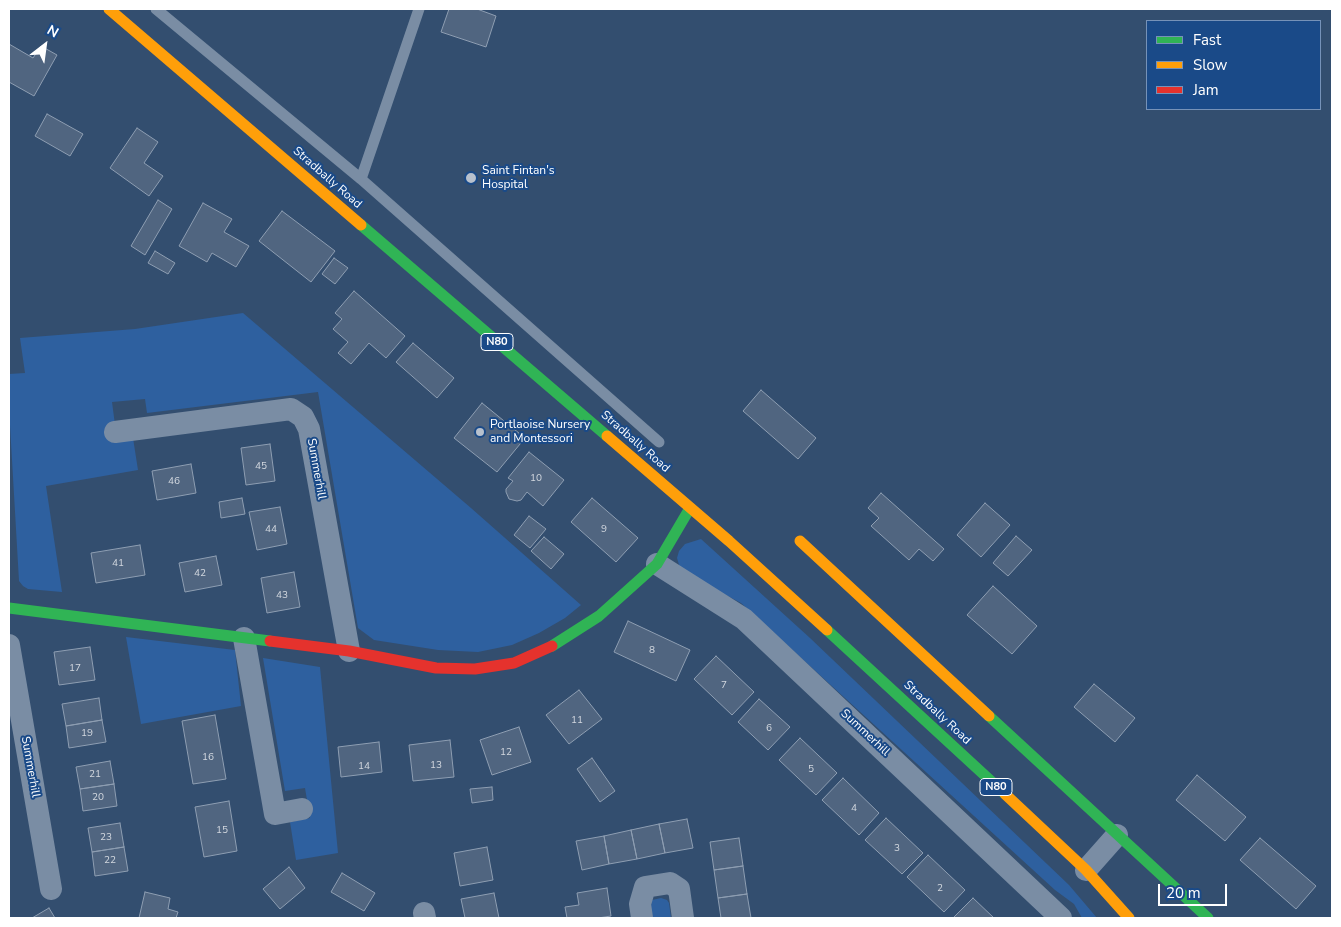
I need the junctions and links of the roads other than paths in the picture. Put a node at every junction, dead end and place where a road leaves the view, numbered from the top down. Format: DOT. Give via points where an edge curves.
graph roads {
  1 [pos="109,9"];
  2 [pos="156,9"];
  3 [pos="419,9"];
  4 [pos="361,179"];
  5 [pos="115,432"];
  6 [pos="658,442"];
  7 [pos="690,508"];
  8 [pos="800,541"];
  9 [pos="658,564"];
  10 [pos="9,608"];
  11 [pos="244,638"];
  12 [pos="9,645"];
  13 [pos="350,651"];
  14 [pos="302,809"];
  15 [pos="1118,835"];
  16 [pos="1086,870"];
  17 [pos="51,889"];
  18 [pos="1127,917"];
  19 [pos="642,918"];
  20 [pos="683,918"];
  21 [pos="1062,918"];
  22 [pos="1208,918"];
  1 -- 7 [label="main road, Stradbally Road / N80"];
  2 -- 4 [label="lane"];
  3 -- 4 [label="lane"];
  4 -- 6 [label="lane"];
  5 -- 13 [label="street, Summerhill" via="291,409 303,417 309,430"];
  7 -- 9 [label="main road"];
  7 -- 16 [label="main road, Stradbally Road / N80" via="882,680"];
  8 -- 15 [label="main road"];
  9 -- 13 [label="main road" via="599,616 545,650 514,663 475,669 436,668"];
  9 -- 21 [label="street, Summerhill" via="744,619"];
  10 -- 11 [label="main road"];
  11 -- 13 [label="main road"];
  11 -- 14 [label="street" via="274,814"];
  12 -- 17 [label="street, Summerhill"];
  15 -- 16 [label="street"];
  15 -- 22 [label="main road"];
  16 -- 18 [label="main road, Stradbally Road / N80"];
  19 -- 20 [label="street" via="640,904 645,887 670,883 679,888"];
}
